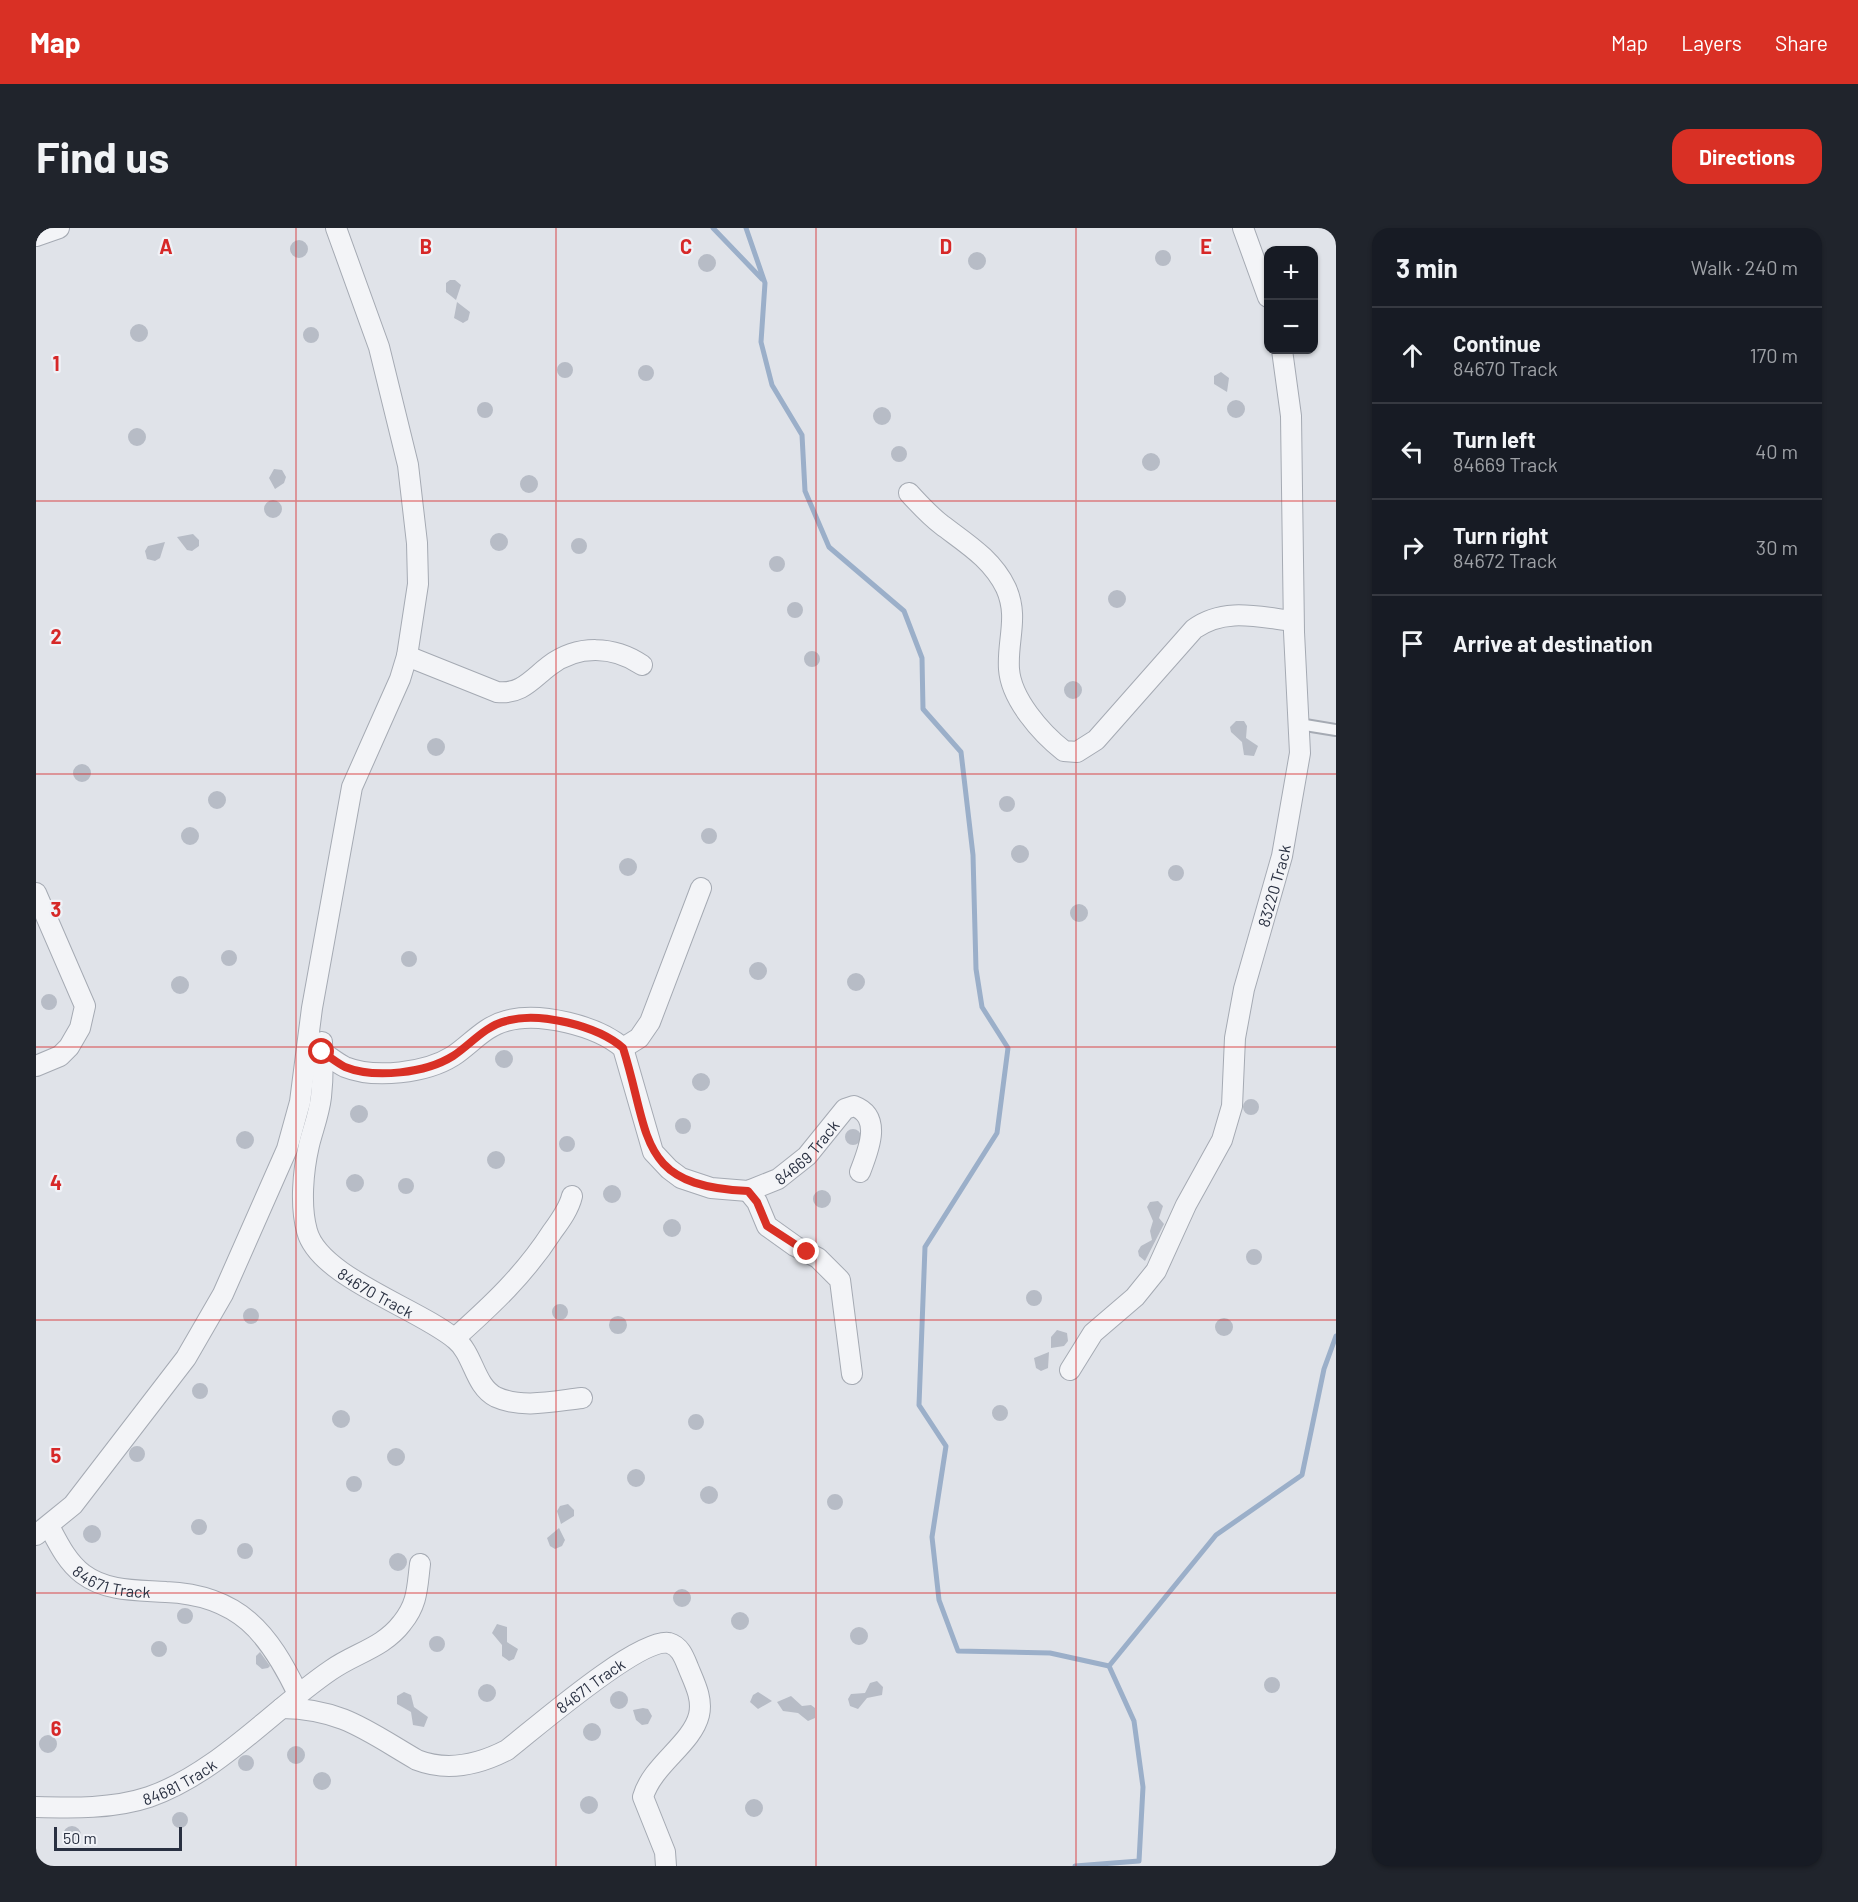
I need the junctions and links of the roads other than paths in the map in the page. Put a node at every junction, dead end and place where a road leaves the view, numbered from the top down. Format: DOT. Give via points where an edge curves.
graph roads {
  1 [pos="59,228"];
  2 [pos="336,228"];
  3 [pos="1242,228"];
  4 [pos="36,236"];
  5 [pos="1264,284"];
  6 [pos="1283,354"];
  7 [pos="909,494"];
  8 [pos="1293,621"];
  9 [pos="407,656"];
  10 [pos="642,665"];
  11 [pos="1299,724"];
  12 [pos="1336,730"];
  13 [pos="701,888"];
  14 [pos="36,892"];
  15 [pos="312,1008"];
  16 [pos="623,1048"];
  17 [pos="322,1052"];
  18 [pos="36,1066"];
  19 [pos="860,1172"];
  20 [pos="748,1191"];
  21 [pos="572,1196"];
  22 [pos="455,1338"];
  23 [pos="1070,1370"];
  24 [pos="852,1374"];
  25 [pos="582,1398"];
  26 [pos="42,1531"];
  27 [pos="420,1564"];
  28 [pos="298,1694"];
  29 [pos="282,1708"];
  30 [pos="36,1807"];
  31 [pos="666,1866"];
  1 -- 4 [label="street"];
  2 -- 9 [label="street" via="379,347 408,465 418,584"];
  3 -- 5 [label="street"];
  6 -- 8 [label="street, 83220 Track" via="1291,416"];
  7 -- 8 [label="street" via="981,555 1000,577 1013,614 1009,670 1016,694 1064,751 1077,752 1096,740 1204,622 1228,615"];
  8 -- 11 [label="street, 83220 Track"];
  9 -- 10 [label="street" via="506,693 519,690 560,659 579,653 618,652"];
  9 -- 15 [label="street" via="352,787"];
  11 -- 12 [label="lane"];
  11 -- 23 [label="street, 83220 Track" via="1300,753 1290,819 1244,989 1235,1038 1232,1106 1222,1140 1156,1271 1135,1297 1093,1333"];
  13 -- 16 [label="street" via="650,1022 639,1038"];
  14 -- 18 [label="street" via="85,1006 80,1028 69,1047 60,1056"];
  15 -- 17 [label="street, 84670 Track" via="319,1025"];
  15 -- 26 [label="street" via="295,1126 223,1294 186,1358 84,1493"];
  16 -- 17 [label="street" via="585,1028 520,1018 493,1026 451,1057 418,1068 359,1071"];
  16 -- 20 [label="street, 84669 Track" via="653,1152 669,1169 691,1183"];
  17 -- 22 [label="street, 84670 Track" via="321,1096 304,1190 304,1213 311,1242 352,1280"];
  19 -- 20 [label="street, 84669 Track" via="872,1133 867,1119 854,1106 844,1109 792,1169"];
  20 -- 24 [label="street" via="767,1226 818,1258 840,1280"];
  21 -- 22 [label="street" via="534,1261"];
  22 -- 25 [label="street" via="470,1356 481,1383 496,1396 530,1403"];
  26 -- 28 [label="street, 84671 Track" via="74,1566 99,1583 137,1592 196,1595 239,1613 269,1641"];
  27 -- 28 [label="street, 84681 Track" via="417,1599 400,1626 378,1646 332,1669"];
  28 -- 29 [label="street, 84681 Track"];
  29 -- 30 [label="street, 84681 Track" via="233,1748 147,1798 102,1806"];
  29 -- 31 [label="street, 84671 Track" via="335,1715 417,1760 460,1767 507,1750 588,1686 650,1647 674,1645 685,1657 701,1708 694,1727 647,1785 643,1797 665,1852"];
}
